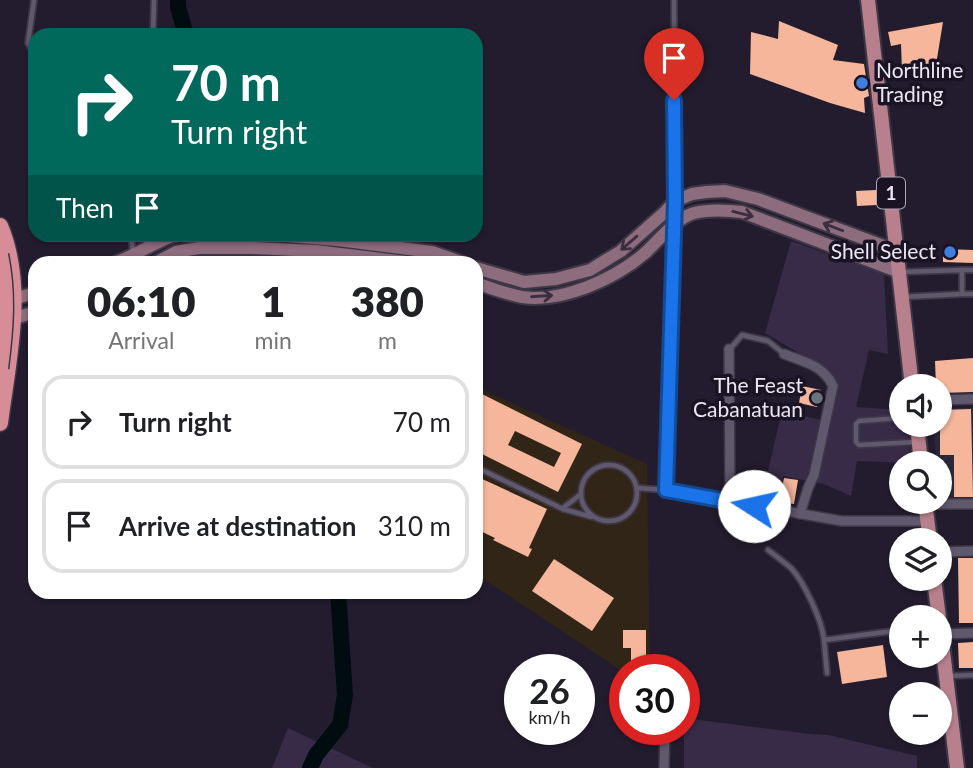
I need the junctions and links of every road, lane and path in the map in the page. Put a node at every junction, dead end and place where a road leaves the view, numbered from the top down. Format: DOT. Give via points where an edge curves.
graph roads {
  1 [pos="34,0"];
  2 [pos="154,0"];
  3 [pos="674,0"];
  4 [pos="868,0"];
  5 [pos="30,28"];
  6 [pos="153,28"];
  7 [pos="675,201"];
  8 [pos="0,226"];
  9 [pos="673,226"];
  10 [pos="157,242"];
  11 [pos="354,242"];
  12 [pos="897,251"];
  13 [pos="0,256"];
  14 [pos="138,256"];
  15 [pos="168,256"];
  16 [pos="310,256"];
  17 [pos="444,256"];
  18 [pos="483,270"];
  19 [pos="962,270"];
  20 [pos="973,271"];
  21 [pos="899,272"];
  22 [pos="483,286"];
  23 [pos="962,294"];
  24 [pos="973,294"];
  25 [pos="28,295"];
  26 [pos="902,297"];
  27 [pos="7,301"];
  28 [pos="28,314"];
  29 [pos="6,321"];
  30 [pos="729,349"];
  31 [pos="784,354"];
  32 [pos="0,368"];
  33 [pos="911,374"];
  34 [pos="952,400"];
  35 [pos="973,400"];
  36 [pos="889,419"];
  37 [pos="0,423"];
  38 [pos="918,437"];
  39 [pos="919,442"];
  40 [pos="920,451"];
  41 [pos="483,470"];
  42 [pos="638,488"];
  43 [pos="666,490"];
  44 [pos="580,494"];
  45 [pos="730,502"];
  46 [pos="952,504"];
  47 [pos="973,504"];
  48 [pos="563,509"];
  49 [pos="800,514"];
  50 [pos="927,514"];
  51 [pos="596,519"];
  52 [pos="928,521"];
  53 [pos="929,528"];
  54 [pos="768,550"];
  55 [pos="973,551"];
  56 [pos="952,552"];
  57 [pos="952,631"];
  58 [pos="889,632"];
  59 [pos="973,633"];
  60 [pos="824,640"];
  61 [pos="946,668"];
  62 [pos="827,673"];
  63 [pos="947,676"];
  64 [pos="973,676"];
  65 [pos="665,745"];
  66 [pos="664,768"];
  67 [pos="957,768"];
  1 -- 5 [label="lane"];
  2 -- 6 [label="lane"];
  3 -- 7 [label="lane"];
  4 -- 12 [label="main road, 1"];
  7 -- 9 [label="lane"];
  12 -- 7 [label="main road, one-way" via="725,191 692,194"];
  7 -- 18 [label="main road, one-way" via="621,251 590,270 524,282"];
  8 -- 27 [label="highway" via="11,266"];
  9 -- 21 [label="main road, one-way" via="691,213 742,212"];
  22 -- 9 [label="main road, one-way" via="523,297 571,293 629,266"];
  9 -- 43 [label="lane"];
  10 -- 14 [label="main road"];
  11 -- 17 [label="main road"];
  12 -- 21 [label="main road, 1"];
  13 -- 32 [label="highway, bridge" via="5,293"];
  15 -- 16 [label="main road" via="199,248 252,248"];
  19 -- 20 [label="lane"];
  19 -- 21 [label="lane"];
  19 -- 23 [label="lane"];
  21 -- 26 [label="main road, 1"];
  23 -- 24 [label="lane"];
  23 -- 26 [label="lane"];
  25 -- 27 [label="main road"];
  26 -- 33 [label="main road, 1"];
  27 -- 29 [label="highway"];
  28 -- 29 [label="main road"];
  29 -- 37 [label="highway"];
  30 -- 31 [label="lane" via="742,335 768,341"];
  30 -- 45 [label="street"];
  31 -- 49 [label="street" via="818,367 832,386 814,475"];
  34 -- 35 [label="street"];
  36 -- 39 [label="lane" via="859,421 856,442"];
  38 -- 39 [label="main road"];
  39 -- 40 [label="main road"];
  41 -- 48 [label="lane"];
  42 -- 43 [label="lane"];
  42 -- 44 [label="lane" via="627,470 607,465 588,474"];
  42 -- 51 [label="lane" via="635,506 622,519"];
  43 -- 45 [label="street"];
  44 -- 48 [label="lane"];
  44 -- 51 [label="lane"];
  45 -- 49 [label="street"];
  46 -- 47 [label="street"];
  48 -- 51 [label="lane"];
  49 -- 52 [label="street" via="842,521"];
  50 -- 52 [label="main road"];
  52 -- 53 [label="main road"];
  54 -- 60 [label="lane" via="796,575 816,612"];
  55 -- 56 [label="street"];
  57 -- 59 [label="street"];
  58 -- 60 [label="lane"];
  60 -- 62 [label="lane"];
  61 -- 63 [label="main road"];
  63 -- 64 [label="lane"];
  63 -- 67 [label="main road"];
  65 -- 66 [label="street"];
}
